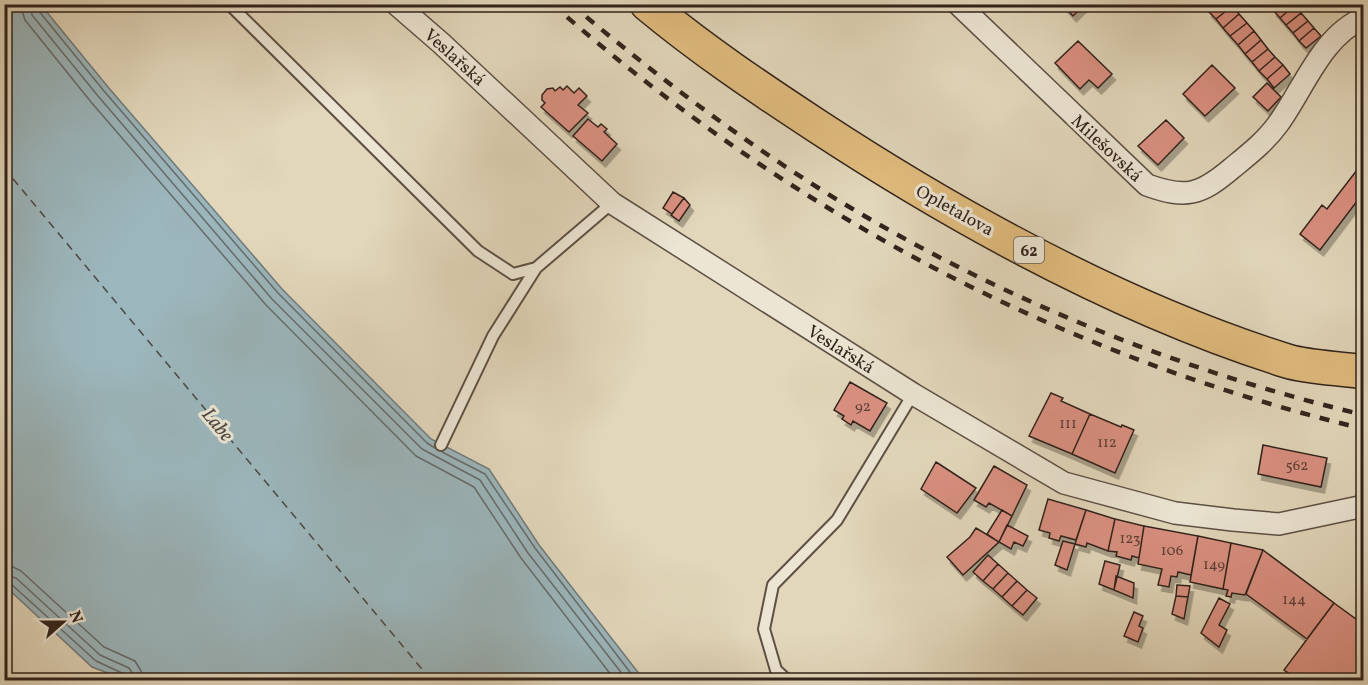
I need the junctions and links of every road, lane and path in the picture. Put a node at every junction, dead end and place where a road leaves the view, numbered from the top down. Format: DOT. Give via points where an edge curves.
graph roads {
  1 [pos="229,4"];
  2 [pos="396,4"];
  3 [pos="647,4"];
  4 [pos="958,4"];
  5 [pos="1364,18"];
  6 [pos="612,203"];
  7 [pos="536,268"];
  8 [pos="1364,372"];
  9 [pos="913,394"];
  10 [pos="441,444"];
  11 [pos="1364,506"];
  12 [pos="787,681"];
  1 -- 7 [label="lane" via="478,251 513,274"];
  2 -- 6 [label="street, Veslařská"];
  3 -- 8 [label="main road, Opletalova / 62" via="730,67 864,157 1045,259 1153,311 1290,362"];
  4 -- 5 [label="street, Milešovská" via="1147,186 1191,194 1265,142 1332,40"];
  6 -- 7 [label="lane"];
  6 -- 9 [label="street, Veslařská"];
  7 -- 10 [label="lane" via="493,336"];
  9 -- 11 [label="street, Veslařská" via="1064,483 1175,513 1279,524"];
  9 -- 12 [label="lane" via="837,520 773,585 764,629 776,670"];
}
